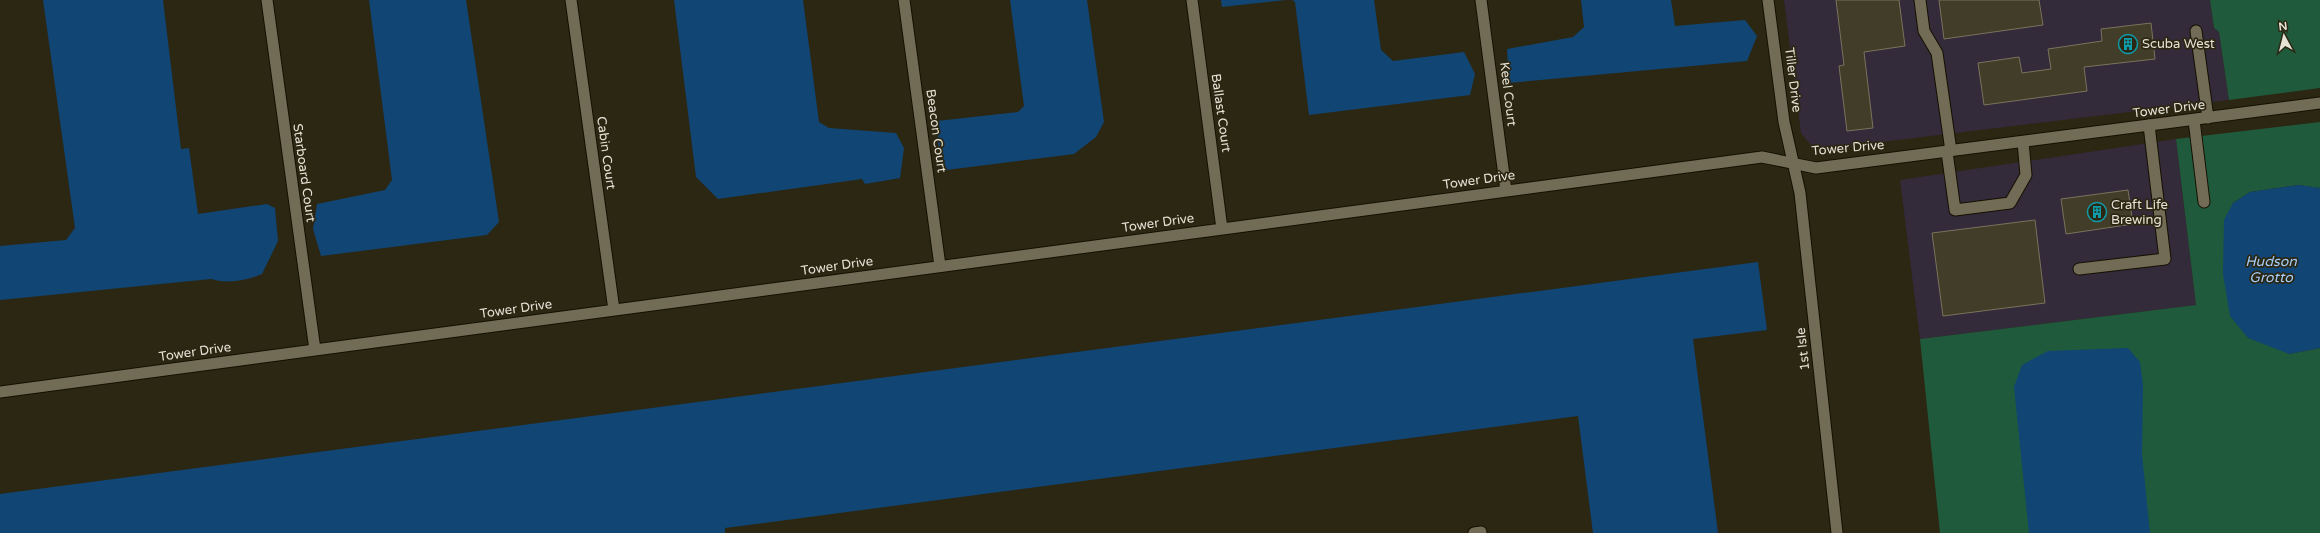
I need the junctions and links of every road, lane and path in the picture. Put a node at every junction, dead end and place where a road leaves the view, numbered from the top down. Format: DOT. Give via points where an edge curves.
graph roads {
  1 [pos="267,0"];
  2 [pos="571,0"];
  3 [pos="904,0"];
  4 [pos="1192,0"];
  5 [pos="1481,0"];
  6 [pos="1768,0"];
  7 [pos="1920,0"];
  8 [pos="2196,31"];
  9 [pos="2320,103"];
  10 [pos="2208,118"];
  11 [pos="2194,120"];
  12 [pos="2149,125"];
  13 [pos="2023,142"];
  14 [pos="1949,151"];
  15 [pos="1794,163"];
  16 [pos="1506,191"];
  17 [pos="2204,202"];
  18 [pos="1222,229"];
  19 [pos="940,266"];
  20 [pos="2079,269"];
  21 [pos="614,310"];
  22 [pos="315,350"];
  23 [pos="0,392"];
  24 [pos="1837,533"];
  1 -- 22 [label="street, Starboard Court"];
  2 -- 21 [label="street, Cabin Court"];
  3 -- 19 [label="street, Beacon Court"];
  4 -- 18 [label="street, Ballast Court"];
  5 -- 16 [label="street, Keel Court"];
  6 -- 15 [label="street, Tiller Drive" via="1784,122"];
  7 -- 14 [label="street" via="1924,31 1937,53"];
  8 -- 10 [label="street"];
  9 -- 10 [label="street, Tower Drive"];
  10 -- 11 [label="street, Tower Drive"];
  11 -- 12 [label="street, Tower Drive"];
  11 -- 17 [label="street"];
  12 -- 13 [label="street, Tower Drive"];
  12 -- 20 [label="street" via="2165,259"];
  13 -- 14 [label="street, Tower Drive"];
  13 -- 14 [label="street" via="2026,175 2010,203 1955,210"];
  14 -- 15 [label="street, Tower Drive" via="1816,168"];
  15 -- 16 [label="street, Tower Drive" via="1762,157"];
  15 -- 24 [label="street, 1st Isle" via="1800,193"];
  16 -- 18 [label="street, Tower Drive"];
  18 -- 19 [label="street, Tower Drive"];
  19 -- 21 [label="street, Tower Drive"];
  21 -- 22 [label="street, Tower Drive"];
  22 -- 23 [label="street, Tower Drive"];
}
